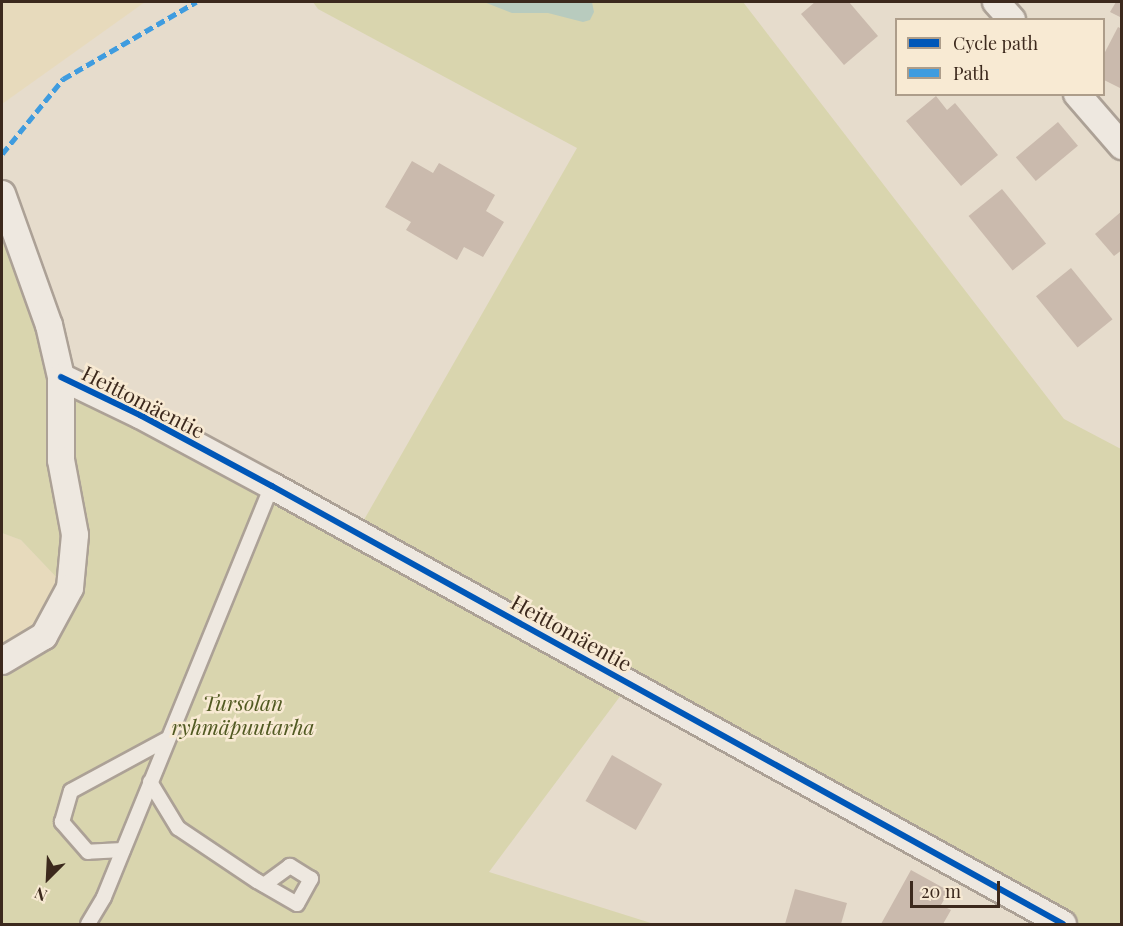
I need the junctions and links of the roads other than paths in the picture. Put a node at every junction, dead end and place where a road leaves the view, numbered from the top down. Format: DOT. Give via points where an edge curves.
graph roads {
  1 [pos="996,2"];
  2 [pos="1010,18"];
  3 [pos="1079,96"];
  4 [pos="1122,146"];
  5 [pos="2,194"];
  6 [pos="61,377"];
  7 [pos="272,486"];
  8 [pos="2,661"];
  9 [pos="167,739"];
  10 [pos="150,782"];
  11 [pos="123,850"];
  12 [pos="264,885"];
  13 [pos="88,924"];
  14 [pos="1063,924"];
  1 -- 2 [label="street"];
  3 -- 4 [label="street"];
  5 -- 6 [label="street, Heittomäentie" via="49,325"];
  6 -- 7 [label="street, Heittomäentie"];
  6 -- 8 [label="street, Heittomäentie" via="61,460 75,535 70,588 44,636"];
  7 -- 9 [label="lane"];
  7 -- 14 [label="street, Heittomäentie"];
  9 -- 10 [label="lane"];
  9 -- 11 [label="lane" via="71,791 62,822 88,852"];
  10 -- 11 [label="lane"];
  10 -- 12 [label="lane" via="178,828"];
  11 -- 13 [label="lane"];
}
